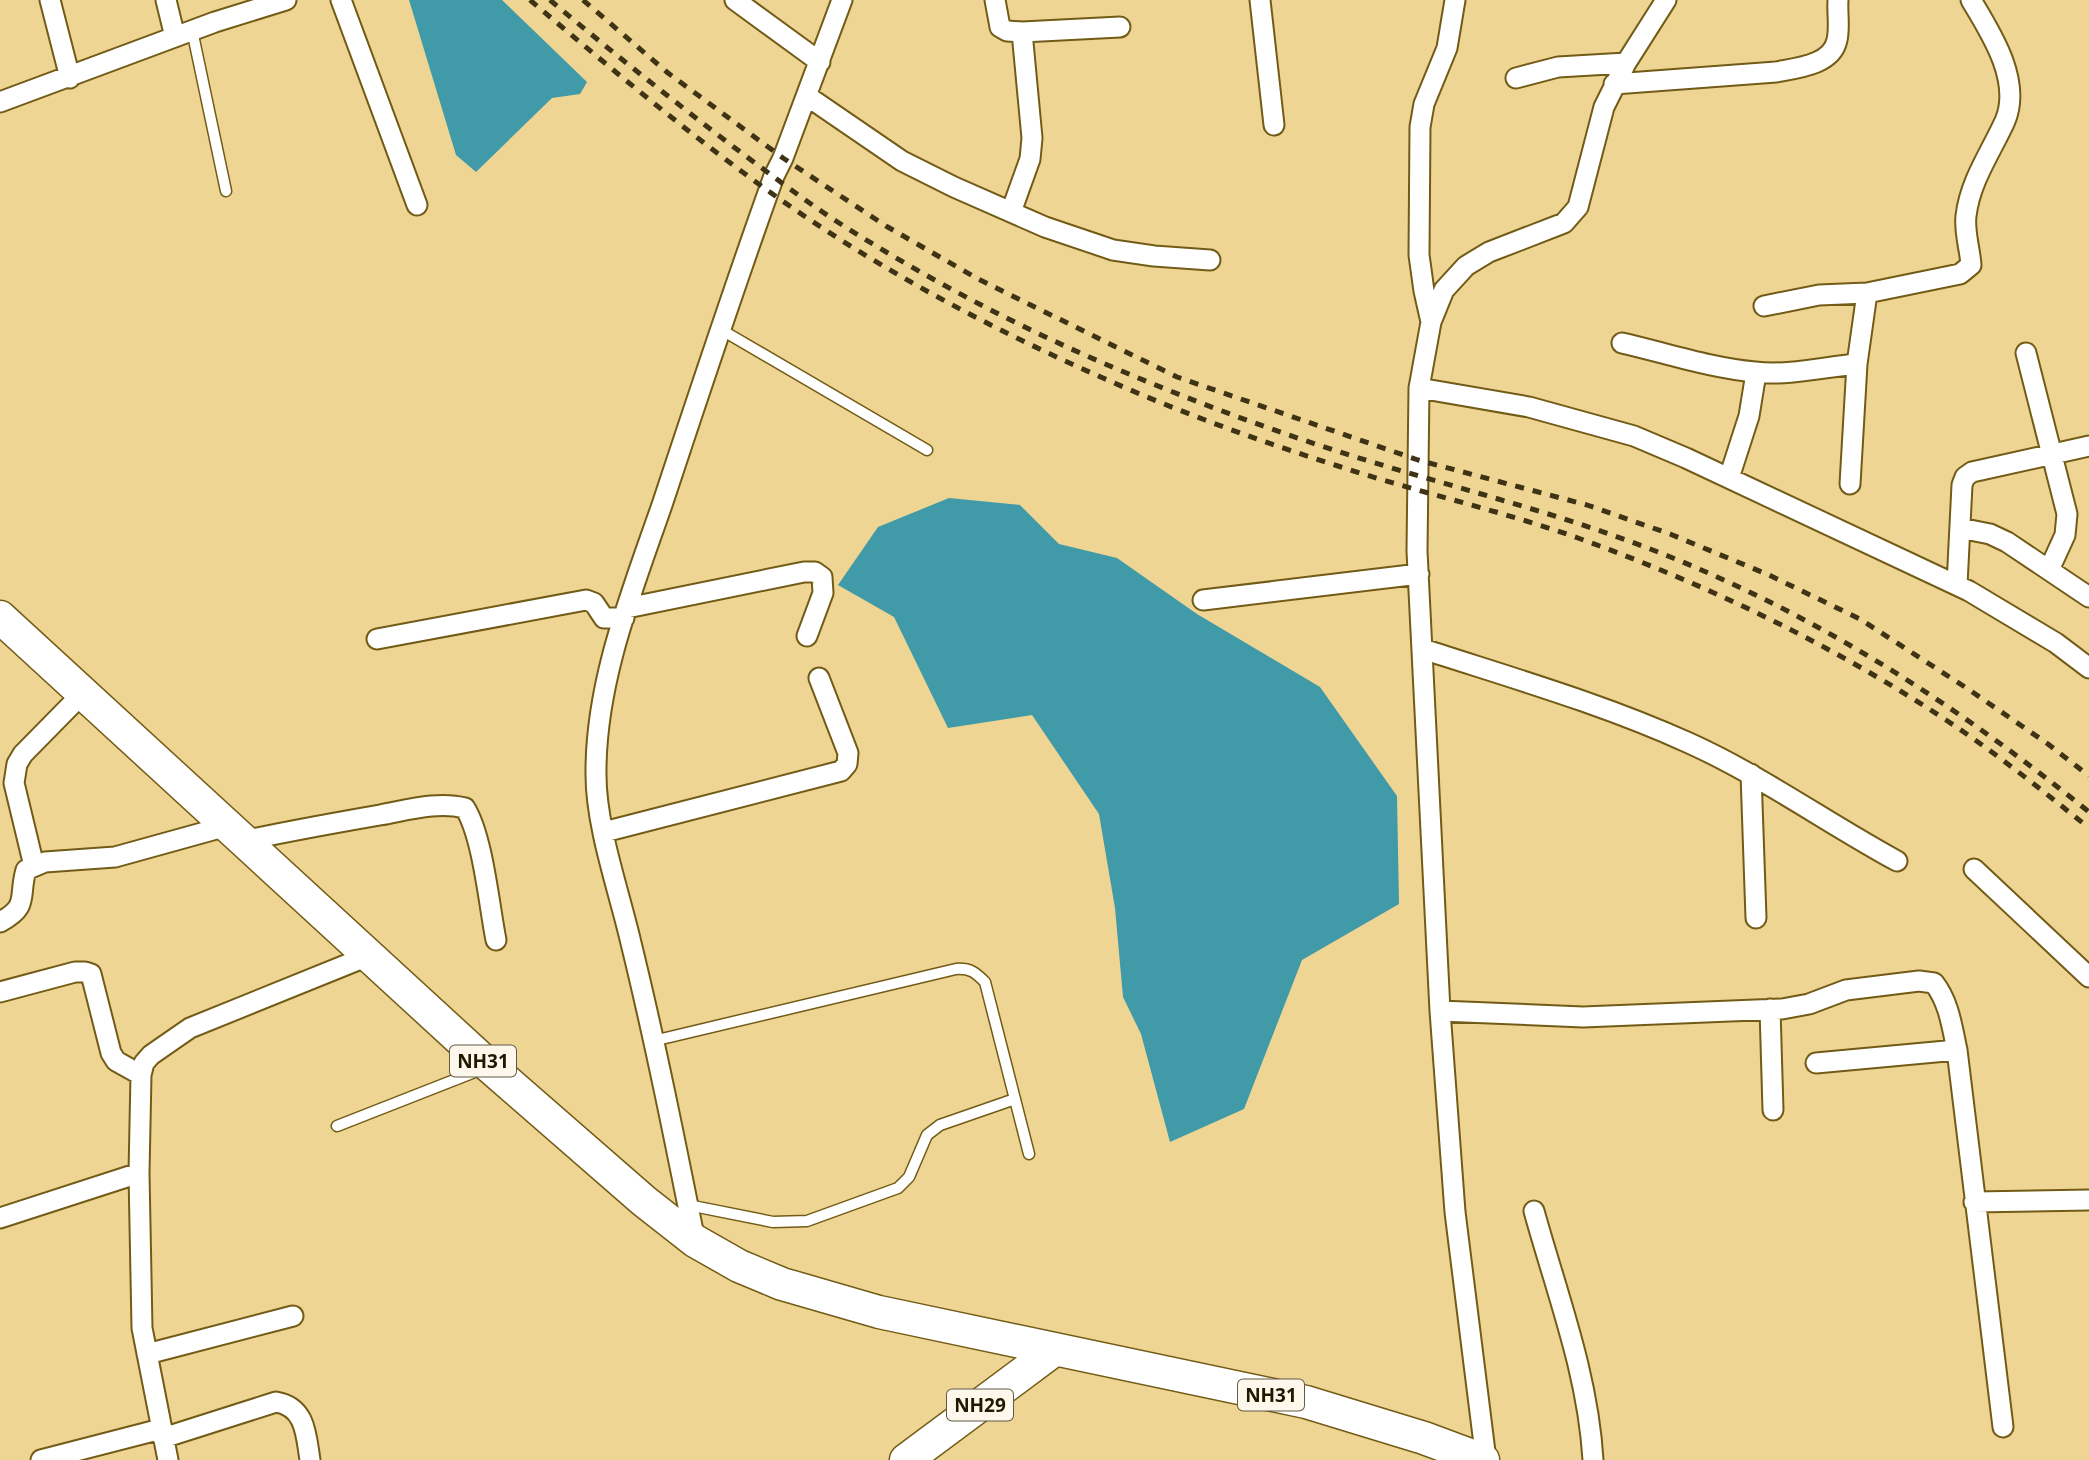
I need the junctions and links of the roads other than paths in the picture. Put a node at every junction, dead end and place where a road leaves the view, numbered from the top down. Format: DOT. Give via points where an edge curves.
graph roads {
  1 [pos="50,0"];
  2 [pos="166,0"];
  3 [pos="286,0"];
  4 [pos="341,0"];
  5 [pos="735,0"];
  6 [pos="842,0"];
  7 [pos="995,0"];
  8 [pos="1259,0"];
  9 [pos="1455,0"];
  10 [pos="1667,0"];
  11 [pos="1838,0"];
  12 [pos="1970,0"];
  13 [pos="1120,27"];
  14 [pos="1022,32"];
  15 [pos="184,34"];
  16 [pos="820,62"];
  17 [pos="1626,63"];
  18 [pos="69,78"];
  19 [pos="1516,78"];
  20 [pos="1615,84"];
  21 [pos="807,96"];
  22 [pos="0,103"];
  23 [pos="1274,125"];
  24 [pos="226,191"];
  25 [pos="417,205"];
  26 [pos="1011,212"];
  27 [pos="1210,260"];
  28 [pos="1867,293"];
  29 [pos="1764,306"];
  30 [pos="1431,322"];
  31 [pos="720,329"];
  32 [pos="1622,343"];
  33 [pos="2026,353"];
  34 [pos="1857,364"];
  35 [pos="1756,373"];
  36 [pos="1419,388"];
  37 [pos="2089,446"];
  38 [pos="927,450"];
  39 [pos="2052,455"];
  40 [pos="1729,478"];
  41 [pos="1850,484"];
  42 [pos="1960,528"];
  43 [pos="2049,570"];
  44 [pos="1419,574"];
  45 [pos="1956,585"];
  46 [pos="2089,597"];
  47 [pos="1203,600"];
  48 [pos="626,613"];
  49 [pos="0,617"];
  50 [pos="807,636"];
  51 [pos="377,639"];
  52 [pos="1423,649"];
  53 [pos="2089,668"];
  54 [pos="820,678"];
  55 [pos="83,693"];
  56 [pos="7,774"];
  57 [pos="1751,774"];
  58 [pos="604,832"];
  59 [pos="235,833"];
  60 [pos="1897,861"];
  61 [pos="34,866"];
  62 [pos="1974,869"];
  63 [pos="1756,918"];
  64 [pos="0,922"];
  65 [pos="496,940"];
  66 [pos="368,956"];
  67 [pos="2089,977"];
  68 [pos="0,992"];
  69 [pos="1770,1009"];
  70 [pos="1440,1011"];
  71 [pos="653,1041"];
  72 [pos="1957,1051"];
  73 [pos="1816,1063"];
  74 [pos="489,1066"];
  75 [pos="141,1075"];
  76 [pos="1015,1099"];
  77 [pos="1773,1110"];
  78 [pos="337,1126"];
  79 [pos="1030,1154"];
  80 [pos="139,1173"];
  81 [pos="2089,1200"];
  82 [pos="1974,1202"];
  83 [pos="688,1206"];
  84 [pos="1534,1211"];
  85 [pos="0,1217"];
  86 [pos="695,1241"];
  87 [pos="293,1316"];
  88 [pos="1054,1350"];
  89 [pos="147,1354"];
  90 [pos="2003,1427"];
  91 [pos="162,1434"];
  92 [pos="40,1460"];
  93 [pos="168,1460"];
  94 [pos="310,1460"];
  95 [pos="906,1460"];
  96 [pos="1484,1460"];
  97 [pos="1593,1460"];
  1 -- 18 [label="street"];
  2 -- 15 [label="street"];
  3 -- 15 [label="street"];
  4 -- 25 [label="street"];
  5 -- 16 [label="street"];
  6 -- 16 [label="street"];
  7 -- 14 [label="street" via="1000,27"];
  8 -- 23 [label="street"];
  9 -- 30 [label="street" via="1447,48 1424,104 1420,127 1419,255"];
  10 -- 17 [label="street"];
  11 -- 20 [label="street" via="1837,41 1825,59 1776,72"];
  12 -- 28 [label="street" via="1997,47 2010,101 2004,123 1981,164 1968,208 1971,265 1960,274"];
  13 -- 14 [label="street"];
  14 -- 26 [label="street" via="1032,138 1030,159"];
  15 -- 18 [label="street"];
  15 -- 24 [label="lane"];
  16 -- 21 [label="street"];
  17 -- 19 [label="street" via="1559,67"];
  17 -- 20 [label="street"];
  18 -- 22 [label="street"];
  20 -- 30 [label="street" via="1604,107 1578,207 1564,223 1489,252 1466,266 1444,290"];
  21 -- 26 [label="street" via="902,161"];
  21 -- 31 [label="street"];
  26 -- 27 [label="street" via="1113,250"];
  28 -- 29 [label="street" via="1819,295"];
  28 -- 34 [label="street"];
  30 -- 36 [label="street"];
  31 -- 38 [label="lane"];
  31 -- 48 [label="street"];
  32 -- 35 [label="street"];
  33 -- 39 [label="street"];
  34 -- 35 [label="street"];
  34 -- 41 [label="street"];
  35 -- 40 [label="street" via="1749,416"];
  36 -- 40 [label="street" via="1577,419 1634,436"];
  36 -- 44 [label="street"];
  37 -- 39 [label="street"];
  39 -- 42 [label="street" via="1965,477"];
  39 -- 43 [label="street" via="2068,524"];
  40 -- 45 [label="street"];
  42 -- 43 [label="street" via="2007,542"];
  42 -- 45 [label="street"];
  43 -- 46 [label="street"];
  44 -- 47 [label="street"];
  44 -- 52 [label="street"];
  45 -- 53 [label="street"];
  48 -- 50 [label="street" via="815,572 822,578 824,593"];
  48 -- 51 [label="street" via="604,618 594,603 586,600"];
  48 -- 58 [label="street" via="598,727 596,778"];
  49 -- 55 [label="highway, NH31"];
  52 -- 57 [label="street" via="1628,718"];
  52 -- 70 [label="street"];
  54 -- 58 [label="street" via="848,753 841,771"];
  55 -- 56 [label="street"];
  55 -- 59 [label="highway, NH31"];
  56 -- 61 [label="street" via="14,783"];
  57 -- 60 [label="street"];
  57 -- 63 [label="street"];
  58 -- 71 [label="street"];
  59 -- 61 [label="street" via="115,857"];
  59 -- 65 [label="street" via="435,806 466,808 477,839"];
  59 -- 66 [label="highway, NH31"];
  61 -- 64 [label="street" via="26,870 20,907"];
  62 -- 67 [label="street"];
  66 -- 74 [label="highway, NH31"];
  66 -- 75 [label="street" via="190,1028 151,1055"];
  68 -- 75 [label="street" via="75,972 91,974 111,1053"];
  69 -- 70 [label="street" via="1583,1017"];
  69 -- 72 [label="street" via="1809,1004 1846,990 1919,981 1934,984 1950,1015"];
  69 -- 77 [label="street"];
  70 -- 96 [label="street" via="1455,1213"];
  71 -- 76 [label="lane" via="965,968 985,982"];
  71 -- 83 [label="street"];
  72 -- 73 [label="street"];
  72 -- 82 [label="street"];
  74 -- 78 [label="lane"];
  74 -- 86 [label="highway, NH31"];
  75 -- 80 [label="street"];
  76 -- 79 [label="lane"];
  76 -- 83 [label="lane" via="940,1125 927,1135 909,1177 898,1188 807,1221 773,1222"];
  80 -- 85 [label="street"];
  80 -- 89 [label="street" via="142,1328"];
  81 -- 82 [label="street"];
  82 -- 90 [label="street"];
  83 -- 86 [label="street"];
  84 -- 97 [label="street" via="1576,1352"];
  86 -- 88 [label="highway, NH31" via="782,1284 879,1312"];
  87 -- 89 [label="street"];
  88 -- 95 [label="highway, NH29"];
  88 -- 96 [label="highway, NH31" via="1306,1402"];
  89 -- 91 [label="street"];
  91 -- 92 [label="street"];
  91 -- 93 [label="street"];
  91 -- 94 [label="street" via="276,1402 294,1408 300,1418"];
}
